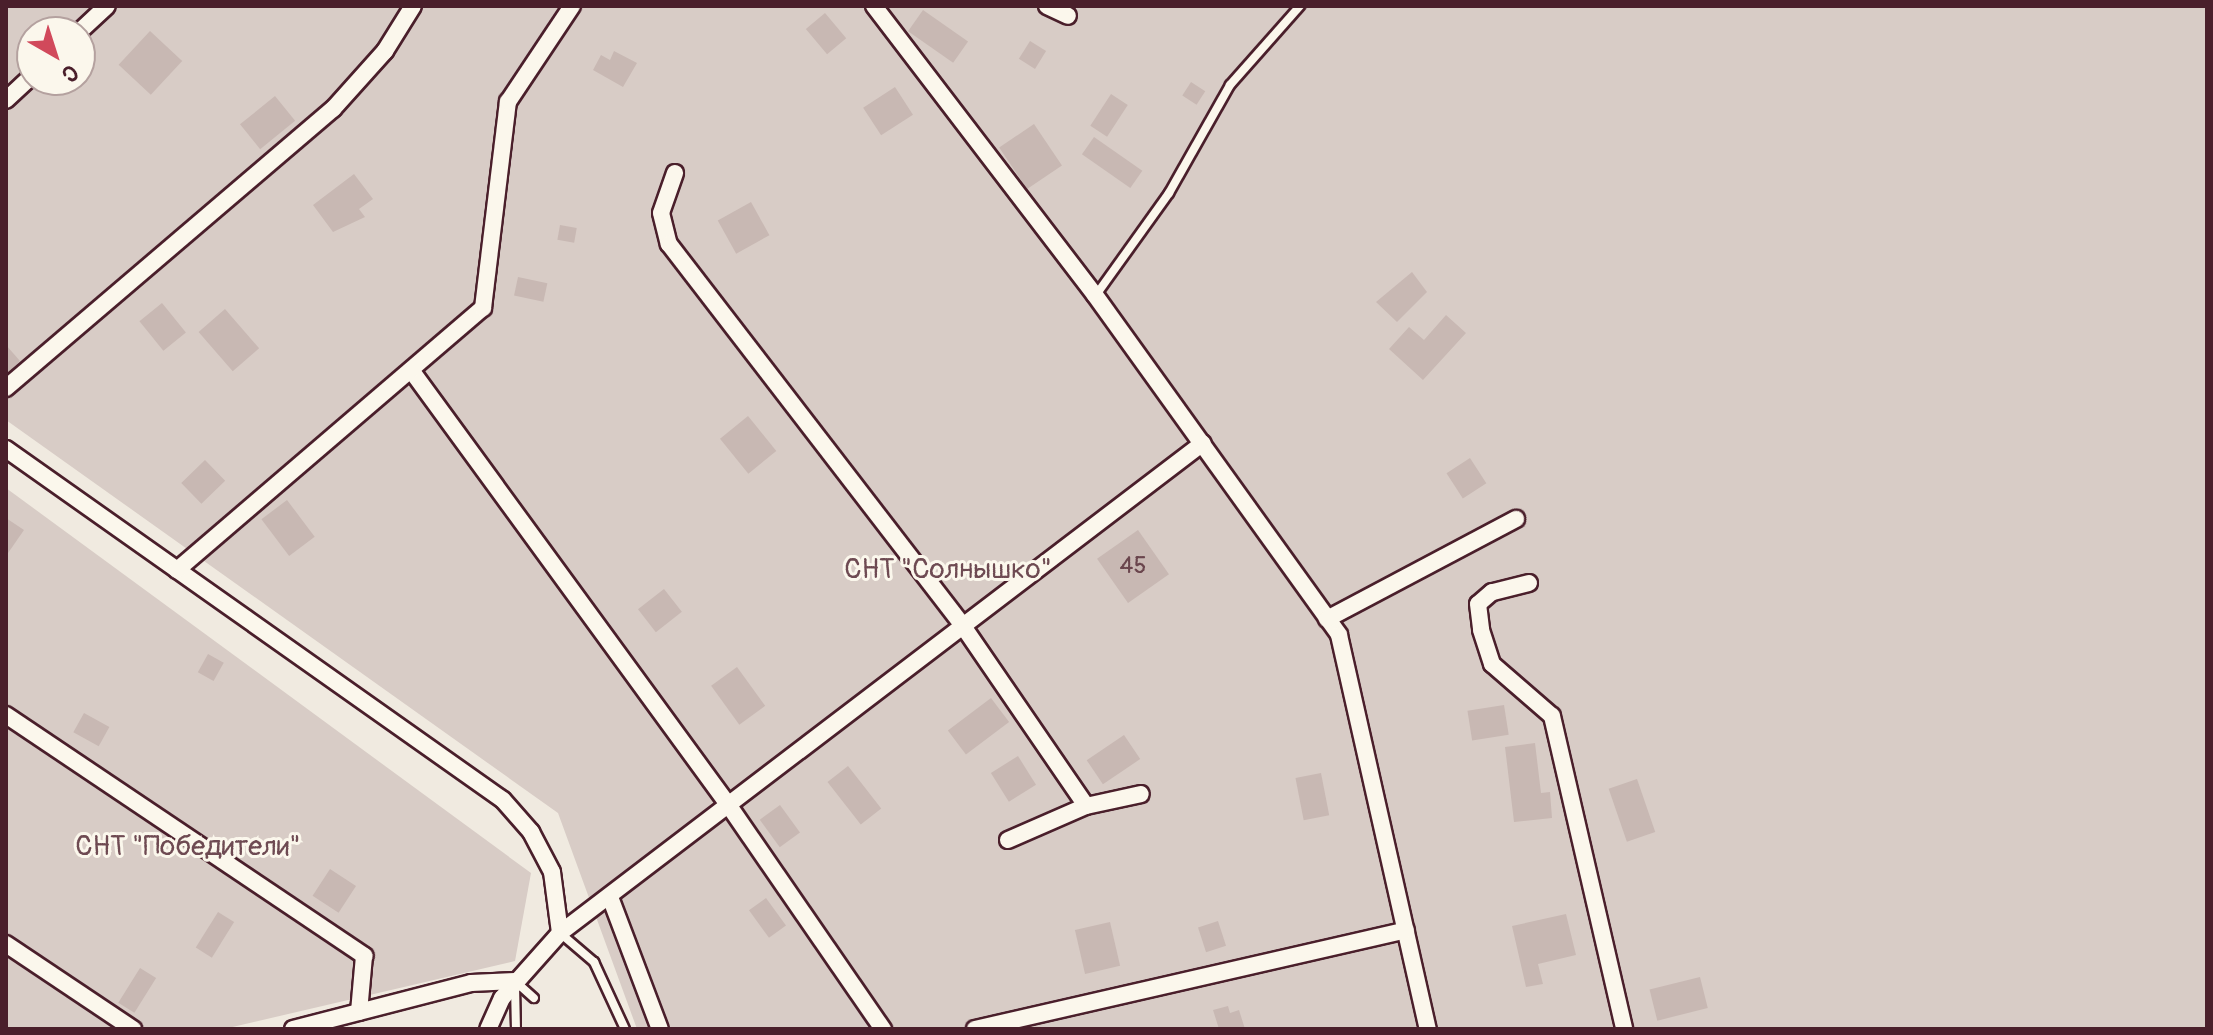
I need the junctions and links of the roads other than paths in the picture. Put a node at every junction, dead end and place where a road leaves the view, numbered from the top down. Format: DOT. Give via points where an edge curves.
graph roads {
  1 [pos="413,6"];
  2 [pos="572,6"];
  3 [pos="874,6"];
  4 [pos="1047,6"];
  5 [pos="1300,6"];
  6 [pos="1068,16"];
  7 [pos="675,173"];
  8 [pos="1095,295"];
  9 [pos="411,370"];
  10 [pos="6,388"];
  11 [pos="1203,443"];
  12 [pos="6,449"];
  13 [pos="1516,519"];
  14 [pos="177,570"];
  15 [pos="1529,583"];
  16 [pos="1327,619"];
  17 [pos="965,629"];
  18 [pos="6,715"];
  19 [pos="1141,794"];
  20 [pos="727,803"];
  21 [pos="1086,806"];
  22 [pos="1008,840"];
  23 [pos="610,897"];
  24 [pos="1406,930"];
  25 [pos="560,933"];
  26 [pos="6,944"];
  27 [pos="515,981"];
  28 [pos="534,998"];
  29 [pos="359,1012"];
  30 [pos="133,1029"];
  31 [pos="293,1029"];
  32 [pos="488,1029"];
  33 [pos="516,1029"];
  34 [pos="625,1029"];
  35 [pos="660,1029"];
  36 [pos="883,1029"];
  37 [pos="975,1029"];
  38 [pos="1428,1029"];
  39 [pos="1624,1029"];
  1 -- 10 [label="street" via="385,51 333,109"];
  2 -- 9 [label="street" via="508,102 483,308"];
  3 -- 8 [label="street"];
  4 -- 6 [label="street"];
  5 -- 8 [label="lane" via="1230,85 1169,193"];
  7 -- 17 [label="street" via="661,213 669,244"];
  8 -- 11 [label="street"];
  9 -- 14 [label="street"];
  9 -- 20 [label="street"];
  11 -- 16 [label="street"];
  11 -- 17 [label="street"];
  12 -- 14 [label="street"];
  13 -- 16 [label="street"];
  14 -- 25 [label="street" via="503,800 531,832 552,872"];
  15 -- 39 [label="street" via="1492,592 1478,604 1481,630 1492,664 1552,716"];
  16 -- 24 [label="street" via="1339,635"];
  17 -- 20 [label="street"];
  17 -- 21 [label="street"];
  18 -- 29 [label="street" via="364,956"];
  19 -- 21 [label="street"];
  20 -- 23 [label="street"];
  20 -- 36 [label="street"];
  21 -- 22 [label="street"];
  23 -- 25 [label="street"];
  23 -- 35 [label="street"];
  24 -- 37 [label="street"];
  24 -- 38 [label="street"];
  25 -- 27 [label="street"];
  25 -- 34 [label="lane" via="594,962"];
  26 -- 30 [label="street"];
  27 -- 28 [label="lane"];
  27 -- 29 [label="street" via="471,983"];
  27 -- 32 [label="street"];
  27 -- 33 [label="lane"];
  29 -- 31 [label="street"];
}
